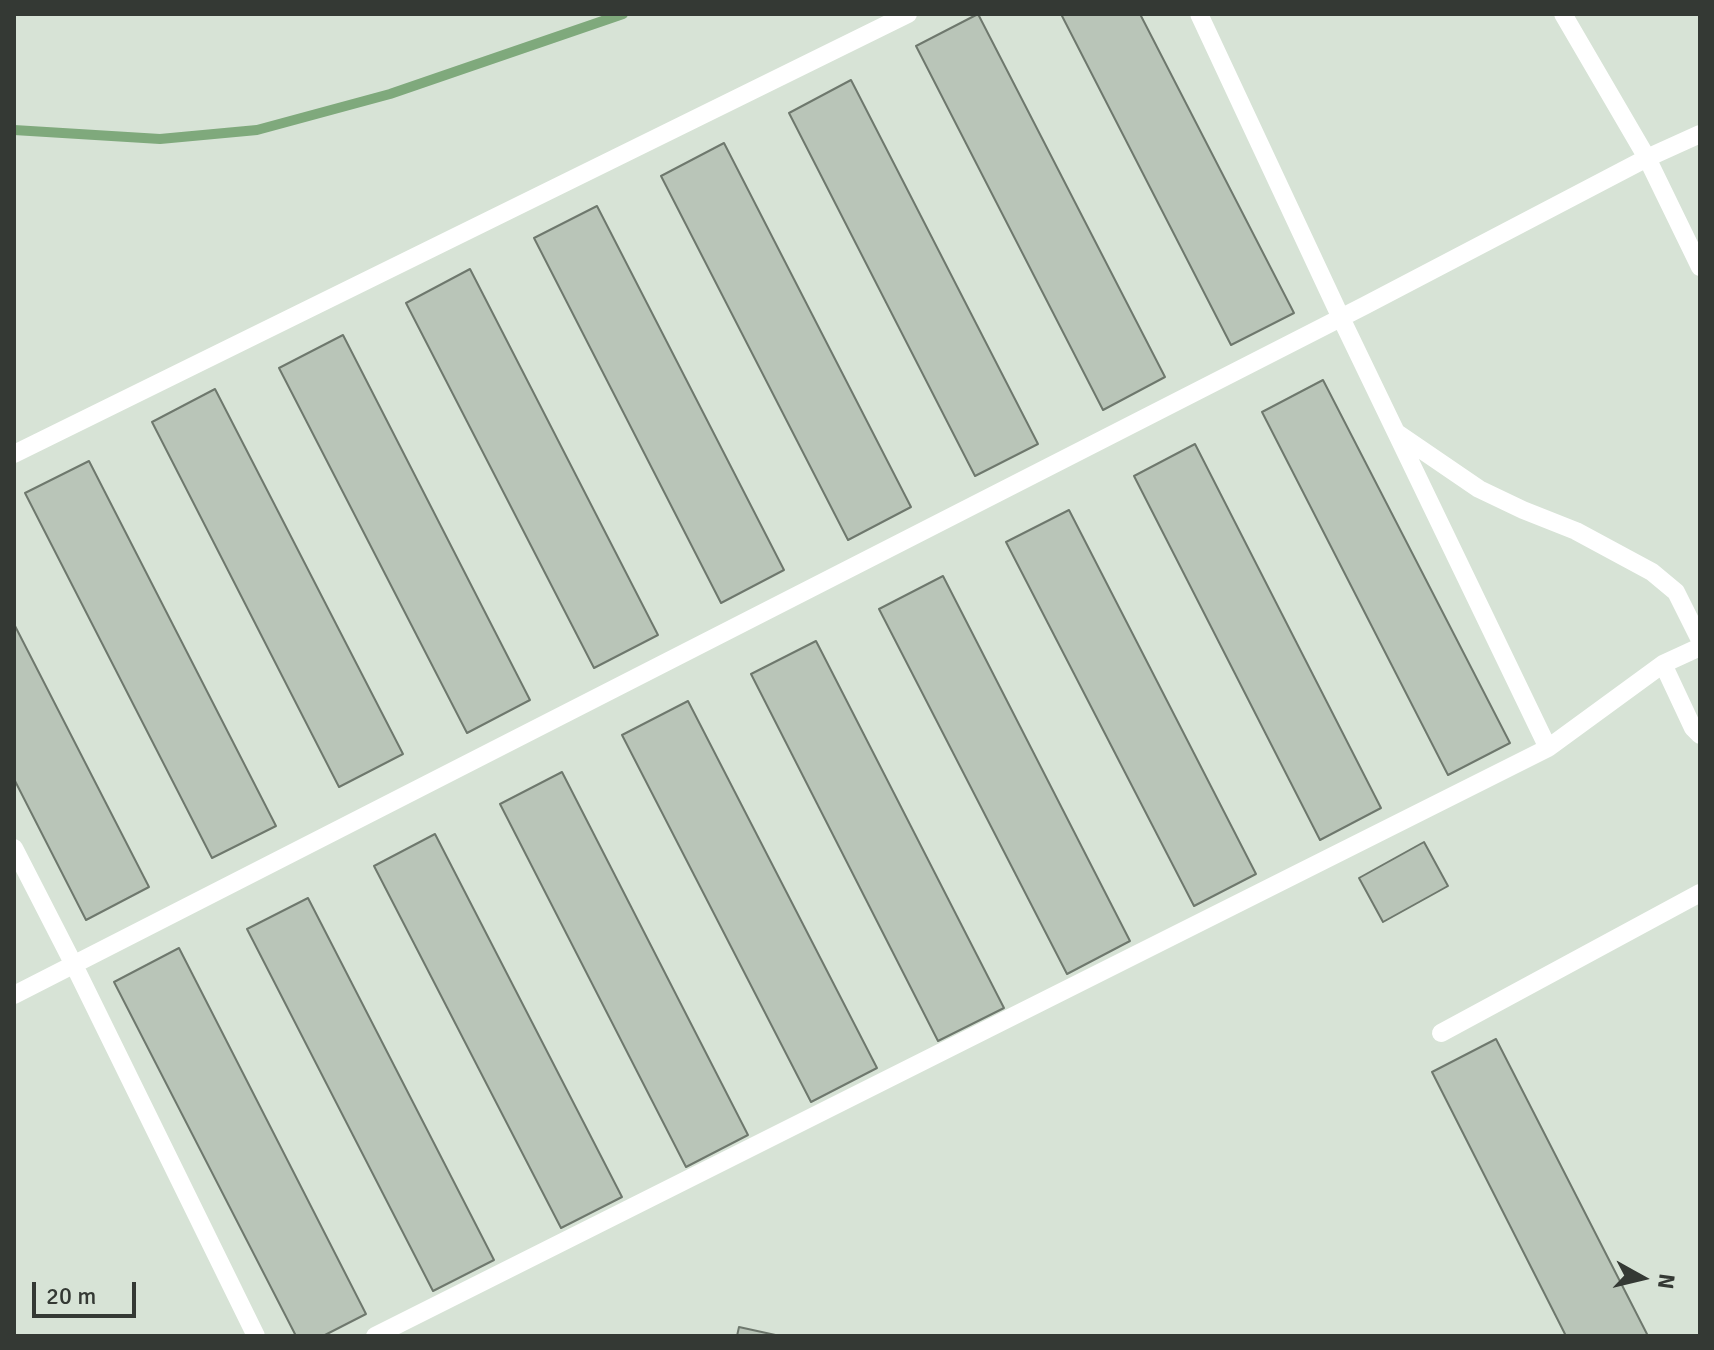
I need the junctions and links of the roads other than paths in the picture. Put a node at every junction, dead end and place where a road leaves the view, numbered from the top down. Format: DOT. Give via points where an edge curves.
graph roads {
  1 [pos="908,14"];
  2 [pos="1199,14"];
  3 [pos="1563,14"];
  4 [pos="1700,134"];
  5 [pos="1647,158"];
  6 [pos="1700,267"];
  7 [pos="1341,318"];
  8 [pos="1396,432"];
  9 [pos="14,454"];
  10 [pos="1700,640"];
  11 [pos="1700,647"];
  12 [pos="1663,664"];
  13 [pos="1700,735"];
  14 [pos="1548,748"];
  15 [pos="14,848"];
  16 [pos="1700,893"];
  17 [pos="74,965"];
  18 [pos="14,995"];
  19 [pos="1441,1033"];
  20 [pos="256,1336"];
  21 [pos="375,1336"];
  1 -- 9 [label="lane"];
  2 -- 7 [label="lane"];
  3 -- 5 [label="lane"];
  4 -- 5 [label="lane"];
  5 -- 6 [label="lane"];
  5 -- 7 [label="lane"];
  7 -- 8 [label="lane"];
  7 -- 17 [label="lane"];
  8 -- 10 [label="lane" via="1479,489 1576,531 1652,572 1676,592"];
  8 -- 14 [label="lane"];
  11 -- 12 [label="lane"];
  12 -- 13 [label="lane"];
  12 -- 14 [label="lane"];
  14 -- 21 [label="lane"];
  15 -- 17 [label="lane"];
  16 -- 19 [label="lane"];
  17 -- 18 [label="lane"];
  17 -- 20 [label="lane"];
}
